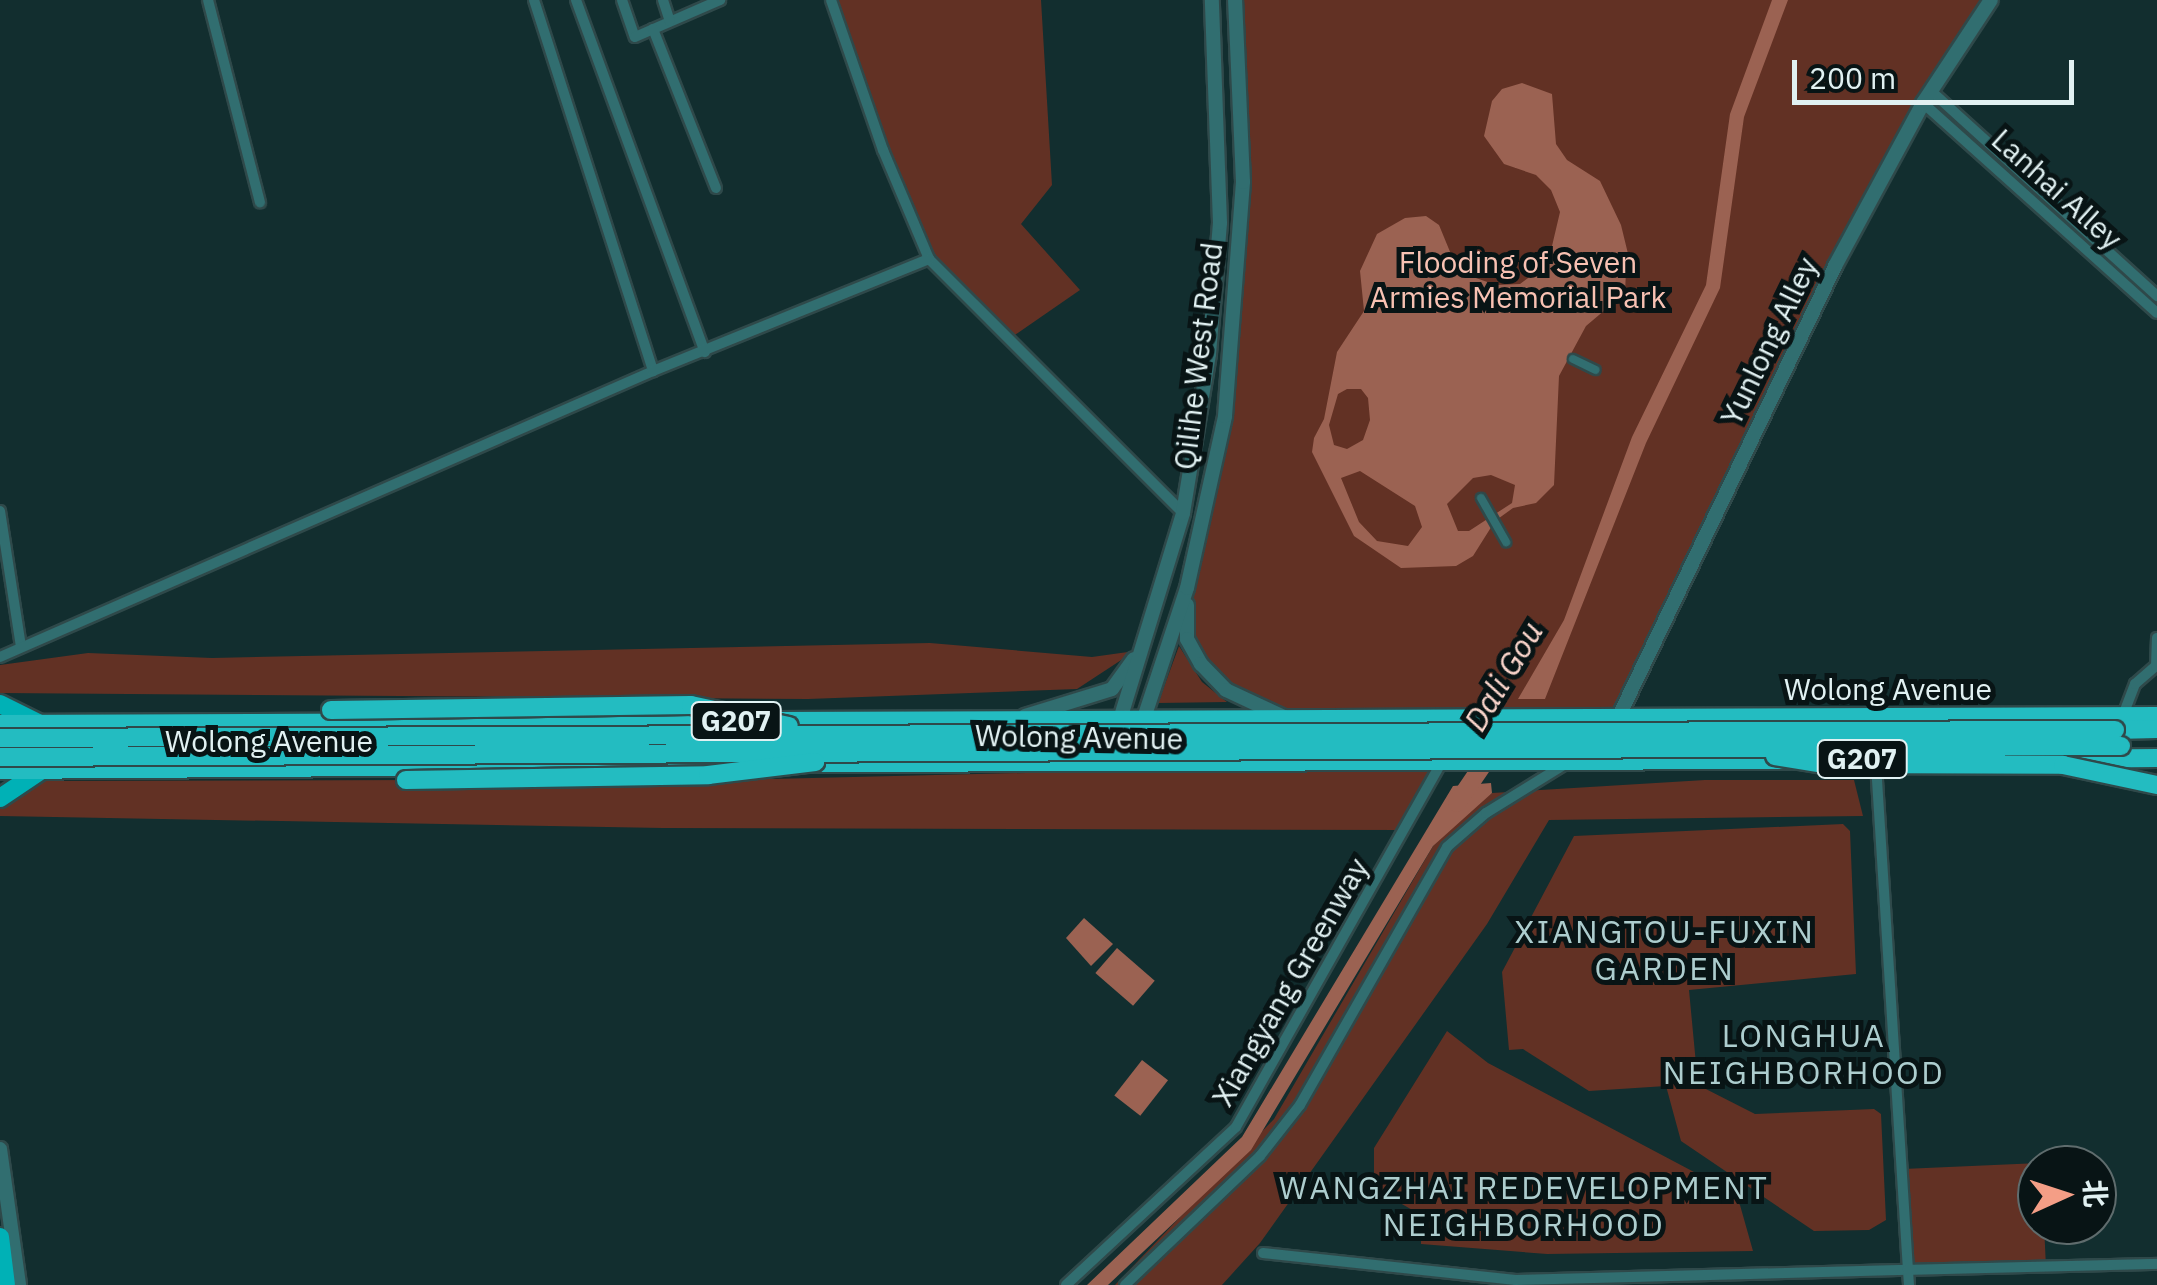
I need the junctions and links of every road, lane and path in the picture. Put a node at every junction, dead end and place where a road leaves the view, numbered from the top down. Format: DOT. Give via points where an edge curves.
graph roads {
  1 [pos="208,0"];
  2 [pos="534,0"];
  3 [pos="576,0"];
  4 [pos="622,0"];
  5 [pos="663,0"];
  6 [pos="720,0"];
  7 [pos="832,0"];
  8 [pos="1212,0"];
  9 [pos="1235,0"];
  10 [pos="1991,0"];
  11 [pos="670,21"];
  12 [pos="653,29"];
  13 [pos="1926,97"];
  14 [pos="716,188"];
  15 [pos="260,202"];
  16 [pos="930,260"];
  17 [pos="2157,296"];
  18 [pos="2157,314"];
  19 [pos="706,352"];
  20 [pos="1573,359"];
  21 [pos="1596,370"];
  22 [pos="652,372"];
  23 [pos="1481,498"];
  24 [pos="0,511"];
  25 [pos="1183,513"];
  26 [pos="1506,542"];
  27 [pos="1186,588"];
  28 [pos="1153,618"];
  29 [pos="2157,638"];
  30 [pos="21,646"];
  31 [pos="0,657"];
  32 [pos="2156,666"];
  33 [pos="0,704"];
  34 [pos="2125,710"];
  35 [pos="1121,716"];
  36 [pos="1145,717"];
  37 [pos="2157,717"];
  38 [pos="1018,718"];
  39 [pos="1285,718"];
  40 [pos="1618,718"];
  41 [pos="0,724"];
  42 [pos="40,724"];
  43 [pos="227,724"];
  44 [pos="2157,729"];
  45 [pos="823,733"];
  46 [pos="0,738"];
  47 [pos="1715,741"];
  48 [pos="2157,746"];
  49 [pos="896,753"];
  50 [pos="0,757"];
  51 [pos="2157,758"];
  52 [pos="1876,759"];
  53 [pos="1568,762"];
  54 [pos="1449,763"];
  55 [pos="1106,765"];
  56 [pos="1127,766"];
  57 [pos="2063,766"];
  58 [pos="43,769"];
  59 [pos="0,770"];
  60 [pos="270,770"];
  61 [pos="2157,770"];
  62 [pos="2157,785"];
  63 [pos="0,798"];
  64 [pos="0,1149"];
  65 [pos="5,1246"];
  66 [pos="1263,1253"];
  67 [pos="2157,1264"];
  68 [pos="1908,1270"];
  69 [pos="1802,1273"];
  70 [pos="6,1285"];
  71 [pos="18,1285"];
  72 [pos="1066,1285"];
  73 [pos="1125,1285"];
  74 [pos="1810,1285"];
  75 [pos="1909,1285"];
  1 -- 15 [label="street"];
  2 -- 22 [label="street"];
  3 -- 19 [label="street"];
  4 -- 12 [label="street" via="635,36"];
  5 -- 11 [label="street"];
  6 -- 11 [label="street"];
  7 -- 16 [label="street"];
  8 -- 25 [label="street, Qilihe West Road" via="1220,223 1210,354"];
  9 -- 27 [label="street, Qilihe West Road" via="1243,182 1237,307 1219,447"];
  10 -- 13 [label="street, Yunlong Alley"];
  11 -- 12 [label="street"];
  12 -- 14 [label="street"];
  13 -- 17 [label="street, Lanhai Alley"];
  13 -- 18 [label="street, Lanhai Alley"];
  13 -- 40 [label="street, Yunlong Alley" via="1835,266"];
  16 -- 19 [label="street"];
  16 -- 25 [label="street"];
  19 -- 22 [label="street"];
  20 -- 21 [label="street"];
  22 -- 30 [label="street"];
  23 -- 26 [label="street"];
  24 -- 30 [label="street"];
  25 -- 28 [label="street, Qilihe West Road"];
  27 -- 36 [label="street, Qilihe West Road"];
  27 -- 39 [label="street" via="1187,639 1201,664 1226,690"];
  28 -- 35 [label="street, Qilihe West Road"];
  28 -- 38 [label="street" via="1130,668 1112,689"];
  29 -- 32 [label="street"];
  30 -- 31 [label="street"];
  32 -- 34 [label="street" via="2135,684"];
  33 -- 42 [label="main road"];
  35 -- 36 [label="highway, Wolong Avenue / G207"];
  35 -- 38 [label="highway, Wolong Avenue / G207"];
  35 -- 55 [label="street, Qilihe West Road"];
  36 -- 39 [label="highway, Wolong Avenue / G207"];
  36 -- 56 [label="street, Qilihe West Road"];
  37 -- 40 [label="highway, Wolong Avenue / G207"];
  37 -- 47 [label="highway, bridge" via="1828,721"];
  38 -- 43 [label="highway, Wolong Avenue / G207"];
  39 -- 40 [label="highway, Wolong Avenue / G207"];
  41 -- 42 [label="highway, Wolong Avenue / G207"];
  42 -- 43 [label="highway, Wolong Avenue / G207"];
  43 -- 45 [label="highway, bridge" via="330,710 690,705"];
  44 -- 47 [label="highway, bridge"];
  45 -- 46 [label="highway, bridge"];
  45 -- 47 [label="highway, bridge"];
  47 -- 48 [label="highway, bridge"];
  47 -- 49 [label="highway, bridge"];
  47 -- 57 [label="highway, bridge" via="1824,764"];
  49 -- 50 [label="highway, bridge"];
  49 -- 60 [label="highway, bridge" via="708,775 406,780"];
  51 -- 52 [label="highway, Wolong Avenue / G207"];
  52 -- 53 [label="highway, Wolong Avenue / G207"];
  52 -- 68 [label="street"];
  53 -- 54 [label="highway, Wolong Avenue / G207"];
  53 -- 73 [label="street" via="1486,812 1448,847 1300,1105 1260,1156"];
  54 -- 56 [label="highway, Wolong Avenue / G207"];
  54 -- 72 [label="street, Xiangyang Greenway" via="1236,1128"];
  55 -- 56 [label="highway, Wolong Avenue / G207"];
  55 -- 60 [label="highway, Wolong Avenue / G207"];
  57 -- 61 [label="highway, bridge"];
  57 -- 62 [label="highway, bridge"];
  58 -- 59 [label="highway, Wolong Avenue / G207"];
  58 -- 60 [label="highway, Wolong Avenue / G207"];
  58 -- 63 [label="main road"];
  64 -- 65 [label="street"];
  65 -- 70 [label="main road"];
  65 -- 71 [label="street"];
  66 -- 69 [label="street" via="1516,1280"];
  67 -- 68 [label="street"];
  68 -- 69 [label="street"];
  68 -- 75 [label="street"];
  69 -- 74 [label="street"];
}
